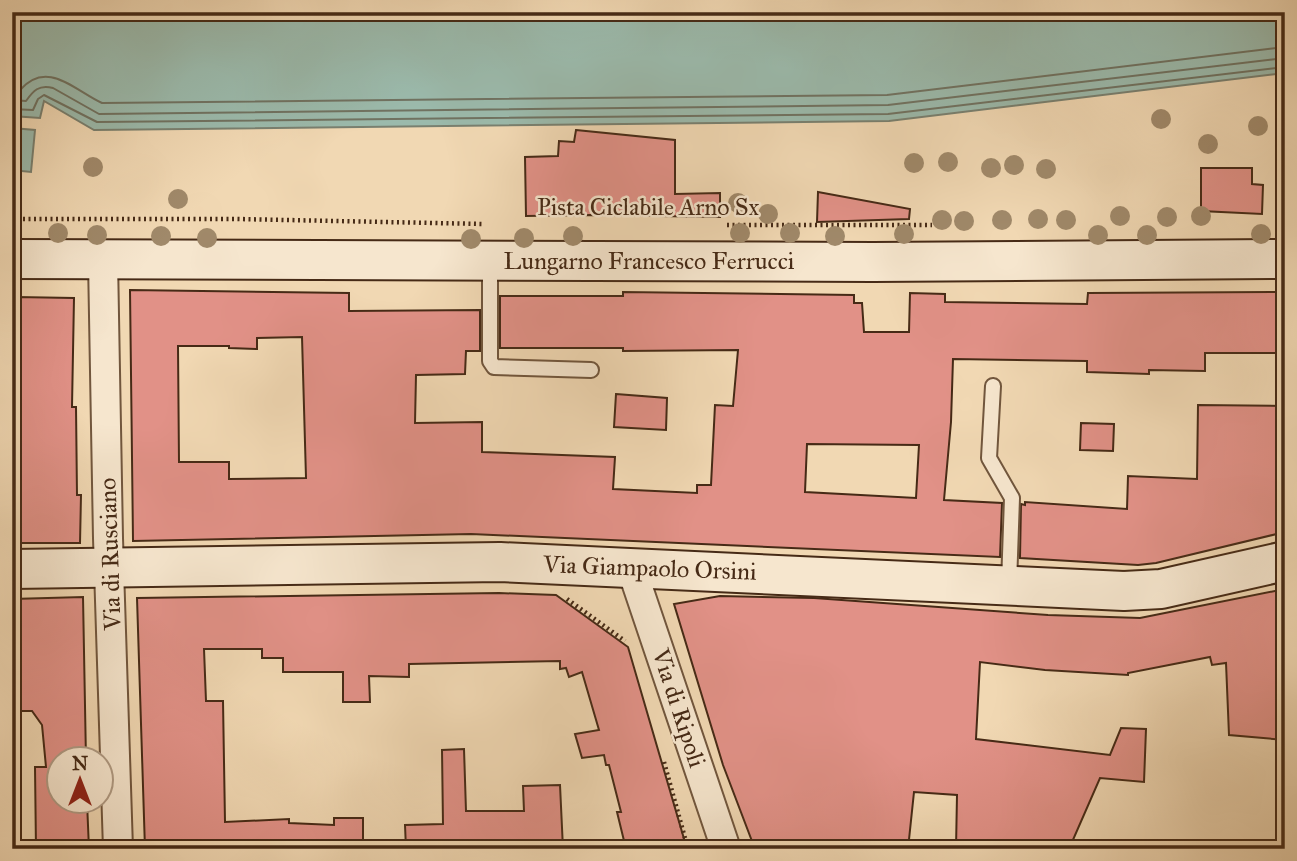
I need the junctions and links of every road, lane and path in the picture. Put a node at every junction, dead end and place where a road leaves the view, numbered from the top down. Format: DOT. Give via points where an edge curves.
graph roads {
  1 [pos="12,219"];
  2 [pos="496,224"];
  3 [pos="716,225"];
  4 [pos="937,225"];
  5 [pos="12,259"];
  6 [pos="1285,259"];
  7 [pos="103,260"];
  8 [pos="490,261"];
  9 [pos="591,370"];
  10 [pos="993,386"];
  11 [pos="1285,561"];
  12 [pos="631,567"];
  13 [pos="109,568"];
  14 [pos="12,569"];
  15 [pos="1009,585"];
  16 [pos="558,592"];
  17 [pos="631,646"];
  18 [pos="663,760"];
  19 [pos="118,849"];
  20 [pos="688,849"];
  21 [pos="726,849"];
  1 -- 2 [label="path"];
  3 -- 4 [label="path, Pista Ciclabile Arno Sx"];
  5 -- 7 [label="street, Lungarno Francesco Ferrucci"];
  6 -- 8 [label="street, Lungarno Francesco Ferrucci"];
  7 -- 8 [label="street, Lungarno Francesco Ferrucci"];
  7 -- 13 [label="street, Via di Rusciano"];
  8 -- 9 [label="lane" via="490,360 494,367"];
  10 -- 15 [label="lane" via="989,458 1012,498"];
  11 -- 15 [label="street, Via Giampaolo Orsini" via="1124,592"];
  12 -- 13 [label="street, Via Giampaolo Orsini" via="500,562"];
  12 -- 15 [label="street, Via Giampaolo Orsini"];
  12 -- 21 [label="street, Via di Ripoli"];
  13 -- 14 [label="street, Via Giampaolo Orsini"];
  13 -- 19 [label="street, Via di Rusciano"];
  16 -- 17 [label="path"];
  18 -- 20 [label="path"];
}
